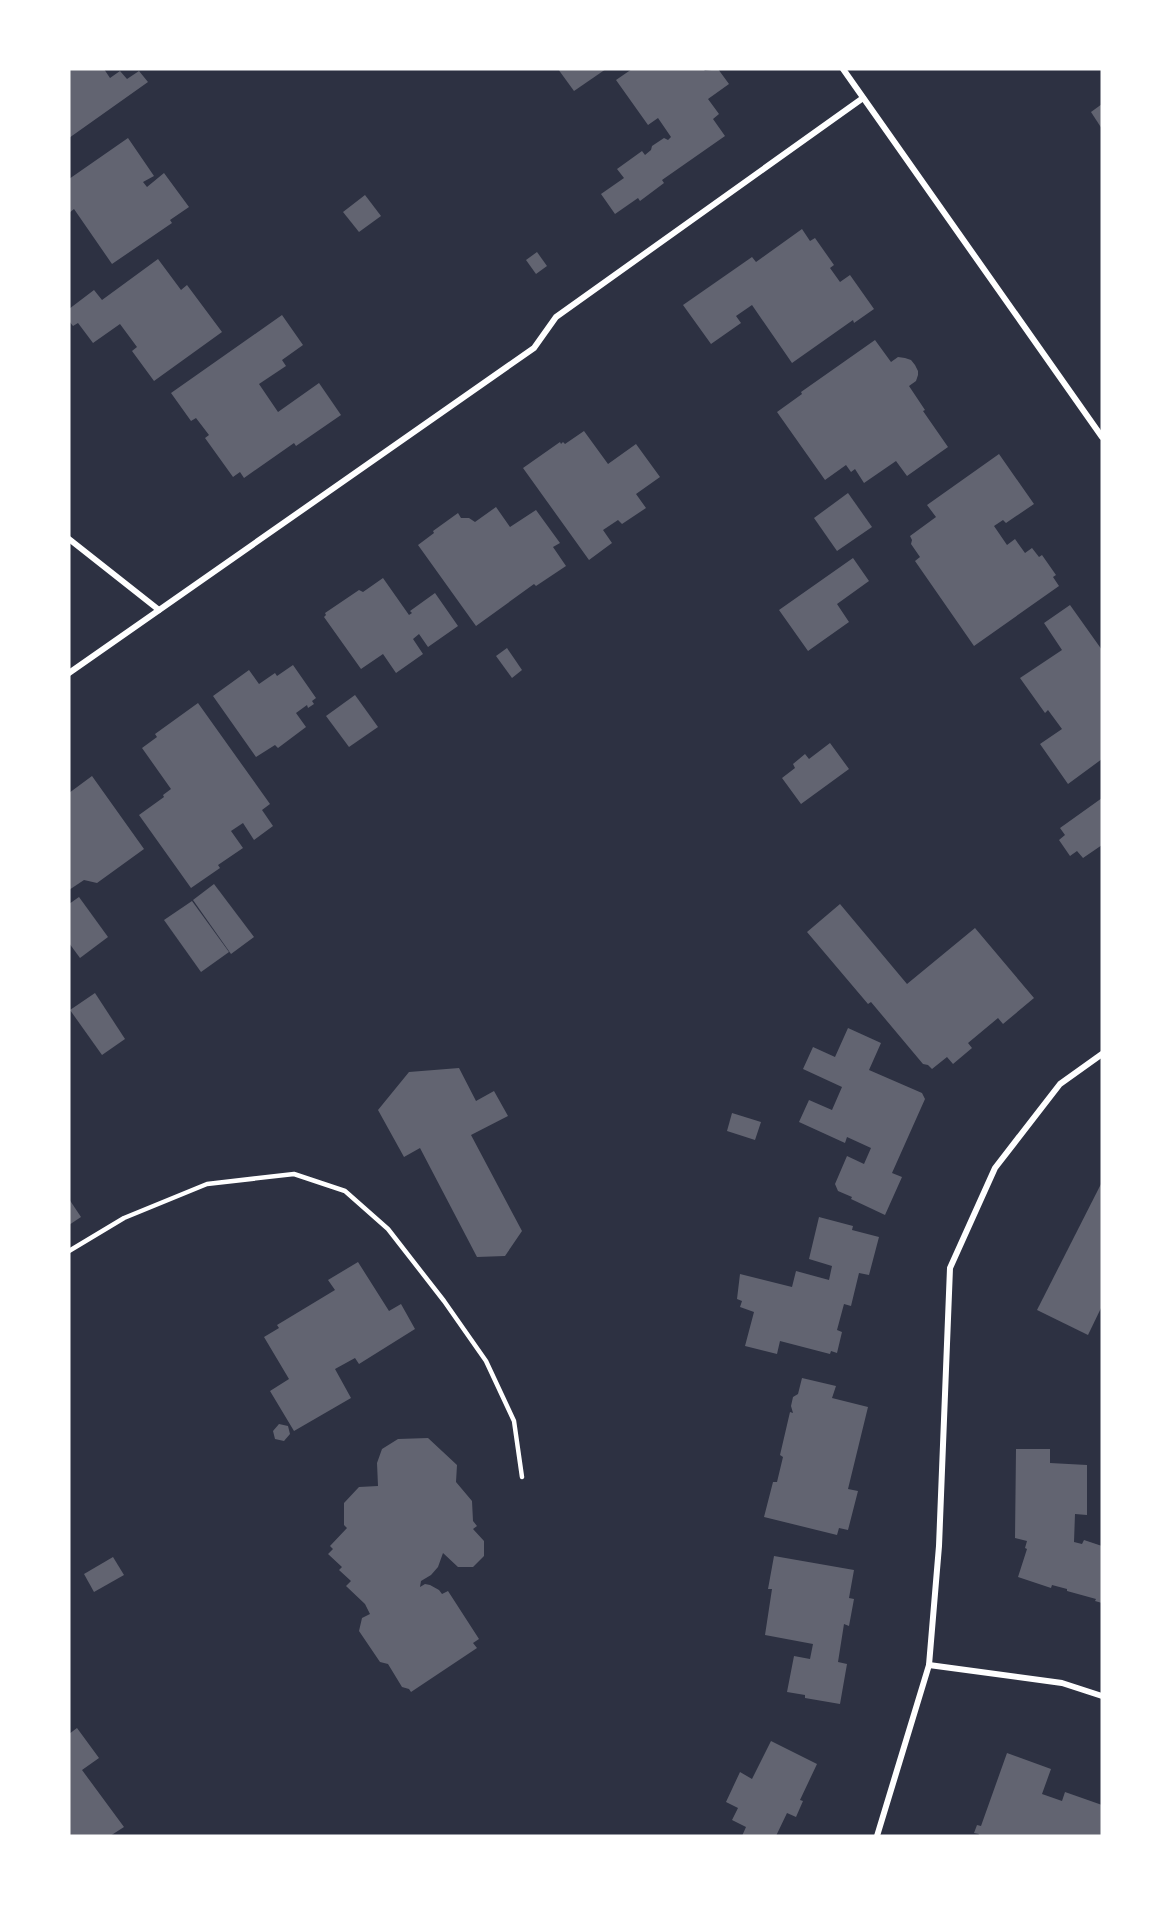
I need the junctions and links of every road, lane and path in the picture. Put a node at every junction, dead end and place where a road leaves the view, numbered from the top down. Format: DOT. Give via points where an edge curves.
graph roads {
  1 [pos="843,69"];
  2 [pos="864,98"];
  3 [pos="1102,437"];
  4 [pos="69,539"];
  5 [pos="159,610"];
  6 [pos="69,673"];
  7 [pos="1102,1054"];
  8 [pos="69,1251"];
  9 [pos="522,1477"];
  10 [pos="929,1665"];
  11 [pos="1102,1696"];
  12 [pos="877,1836"];
  1 -- 2 [label="street"];
  2 -- 3 [label="street"];
  2 -- 5 [label="street" via="556,317 534,348"];
  4 -- 5 [label="street"];
  5 -- 6 [label="street"];
  7 -- 10 [label="street" via="1060,1084 995,1168 950,1268 939,1546"];
  8 -- 9 [label="lane" via="124,1218 207,1184 294,1174 345,1191 388,1228 486,1361 514,1421"];
  10 -- 11 [label="street" via="1062,1683"];
  10 -- 12 [label="street"];
}
